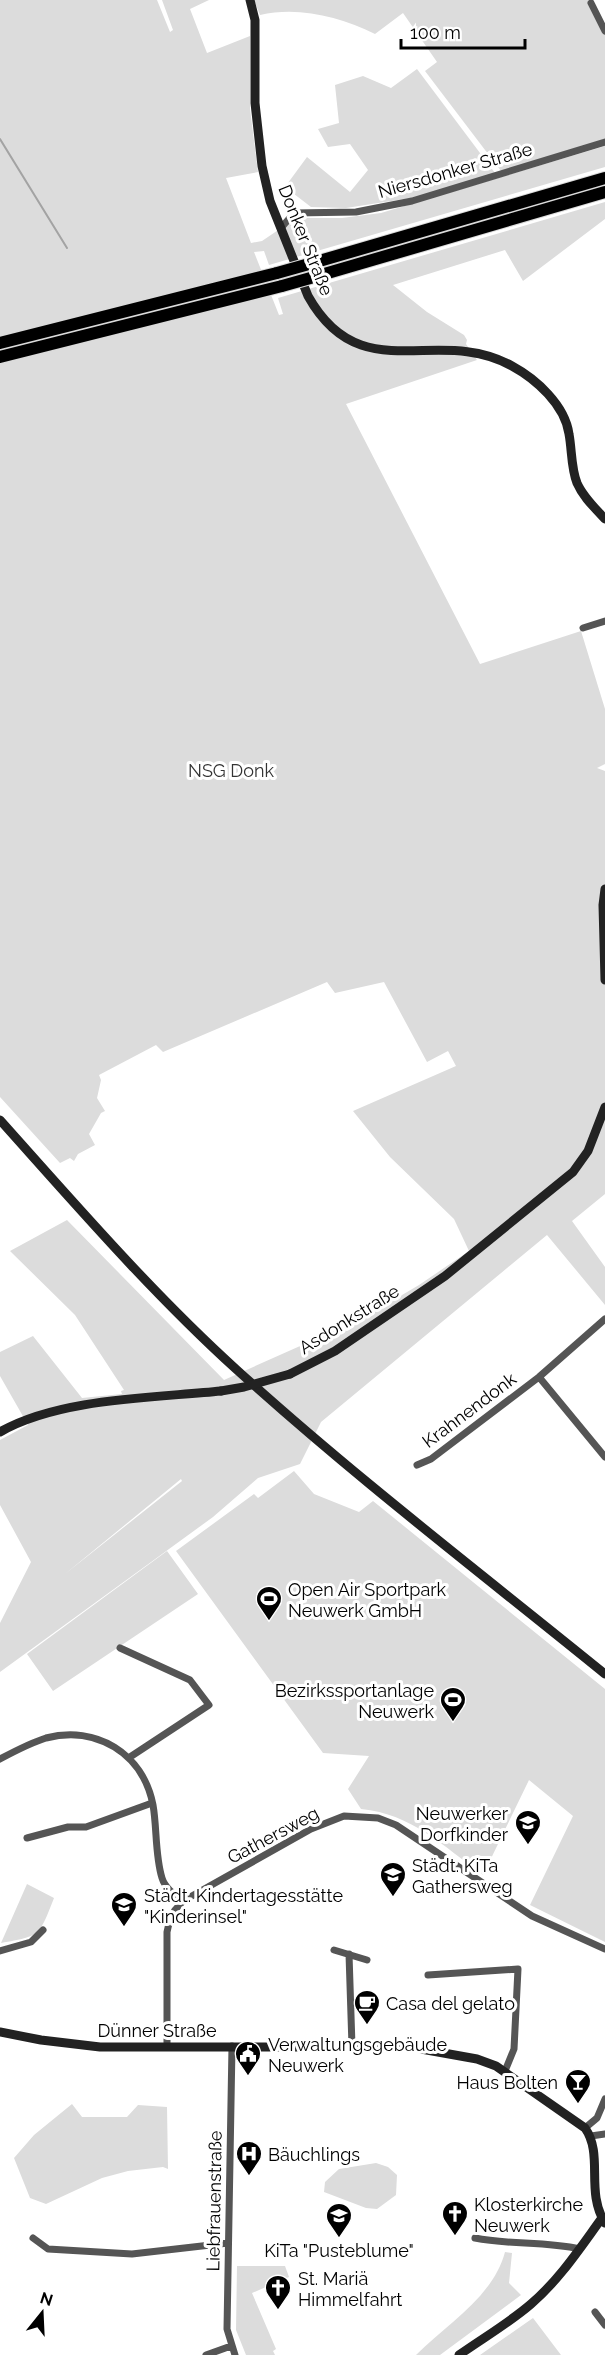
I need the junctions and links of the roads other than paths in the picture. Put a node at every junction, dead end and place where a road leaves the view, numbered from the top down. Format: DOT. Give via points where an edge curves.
graph roads {
  1 [pos="250,0"];
  2 [pos="591,3"];
  3 [pos="605,31"];
  4 [pos="605,142"];
  5 [pos="605,178"];
  6 [pos="605,192"];
  7 [pos="281,228"];
  8 [pos="0,342"];
  9 [pos="0,357"];
  10 [pos="605,519"];
  11 [pos="605,621"];
  12 [pos="583,628"];
  13 [pos="605,889"];
  14 [pos="605,980"];
  15 [pos="605,1107"];
  16 [pos="0,1120"];
  17 [pos="605,1319"];
  18 [pos="538,1377"];
  19 [pos="0,1432"];
  20 [pos="605,1457"];
  21 [pos="417,1465"];
  22 [pos="120,1648"];
  23 [pos="605,1674"];
  24 [pos="130,1757"];
  25 [pos="0,1759"];
  26 [pos="152,1803"];
  27 [pos="27,1838"];
  28 [pos="183,1901"];
  29 [pos="43,1930"];
  30 [pos="605,1949"];
  31 [pos="334,1950"];
  32 [pos="0,1951"];
  33 [pos="349,1954"];
  34 [pos="367,1960"];
  35 [pos="428,1974"];
  36 [pos="0,2032"];
  37 [pos="232,2046"];
  38 [pos="352,2046"];
  39 [pos="167,2047"];
  40 [pos="505,2071"];
  41 [pos="605,2099"];
  42 [pos="588,2132"];
  43 [pos="605,2134"];
  44 [pos="604,2219"];
  45 [pos="33,2238"];
  46 [pos="475,2238"];
  47 [pos="228,2243"];
  48 [pos="580,2249"];
  49 [pos="595,2312"];
  50 [pos="605,2325"];
  51 [pos="231,2346"];
  52 [pos="206,2355"];
  53 [pos="235,2355"];
  54 [pos="459,2355"];
  1 -- 7 [label="street, Donker Straße" via="255,20 255,103 260,156"];
  2 -- 3 [label="street"];
  4 -- 7 [label="street, Niersdonker Straße" via="412,201 356,212 294,213"];
  5 -- 8 [label="highway, bridge" via="277,273"];
  6 -- 9 [label="highway, bridge" via="282,286"];
  7 -- 10 [label="street, Donker Straße" via="318,313 332,329 352,342 398,352 476,352 511,365 541,388 563,416 569,431 576,482"];
  11 -- 12 [label="street"];
  13 -- 14 [label="street"];
  15 -- 19 [label="street, Asdonkstraße, bridge" via="588,1151 573,1172 445,1276 335,1351 290,1374 244,1387 60,1409"];
  16 -- 23 [label="street" via="141,1276 237,1370 305,1431"];
  17 -- 18 [label="street, Krahnendonk"];
  18 -- 20 [label="street, Krahnendonk"];
  18 -- 21 [label="street, Krahnendonk"];
  22 -- 24 [label="street" via="190,1680 209,1705"];
  24 -- 25 [label="street" via="101,1739 71,1735 45,1738"];
  24 -- 26 [label="street"];
  26 -- 27 [label="street" via="86,1827 68,1827"];
  26 -- 28 [label="street" via="162,1879"];
  28 -- 30 [label="street, Gathersweg" via="311,1829 344,1816 364,1816 396,1825 532,1916"];
  28 -- 39 [label="street" via="170,1919 167,1932"];
  29 -- 32 [label="street" via="31,1942"];
  31 -- 33 [label="street"];
  33 -- 34 [label="street"];
  33 -- 38 [label="street"];
  35 -- 40 [label="street" via="518,1970 514,2049"];
  36 -- 39 [label="street, Dünner Straße" via="77,2045"];
  37 -- 38 [label="street, Dünner Straße"];
  37 -- 39 [label="street, Dünner Straße"];
  37 -- 47 [label="street, Liebfrauenstraße"];
  38 -- 40 [label="street, Dünner Straße" via="410,2047 477,2059"];
  40 -- 42 [label="street, Dünner Straße"];
  41 -- 42 [label="street"];
  42 -- 43 [label="street"];
  42 -- 44 [label="street" via="594,2154 595,2199"];
  44 -- 48 [label="street"];
  45 -- 47 [label="street" via="48,2249 132,2254"];
  46 -- 48 [label="street"];
  47 -- 51 [label="street, Liebfrauenstraße" via="227,2329"];
  48 -- 54 [label="street" via="530,2306"];
  49 -- 50 [label="street"];
  51 -- 52 [label="street"];
  51 -- 53 [label="street, Liebfrauenstraße"];
}
